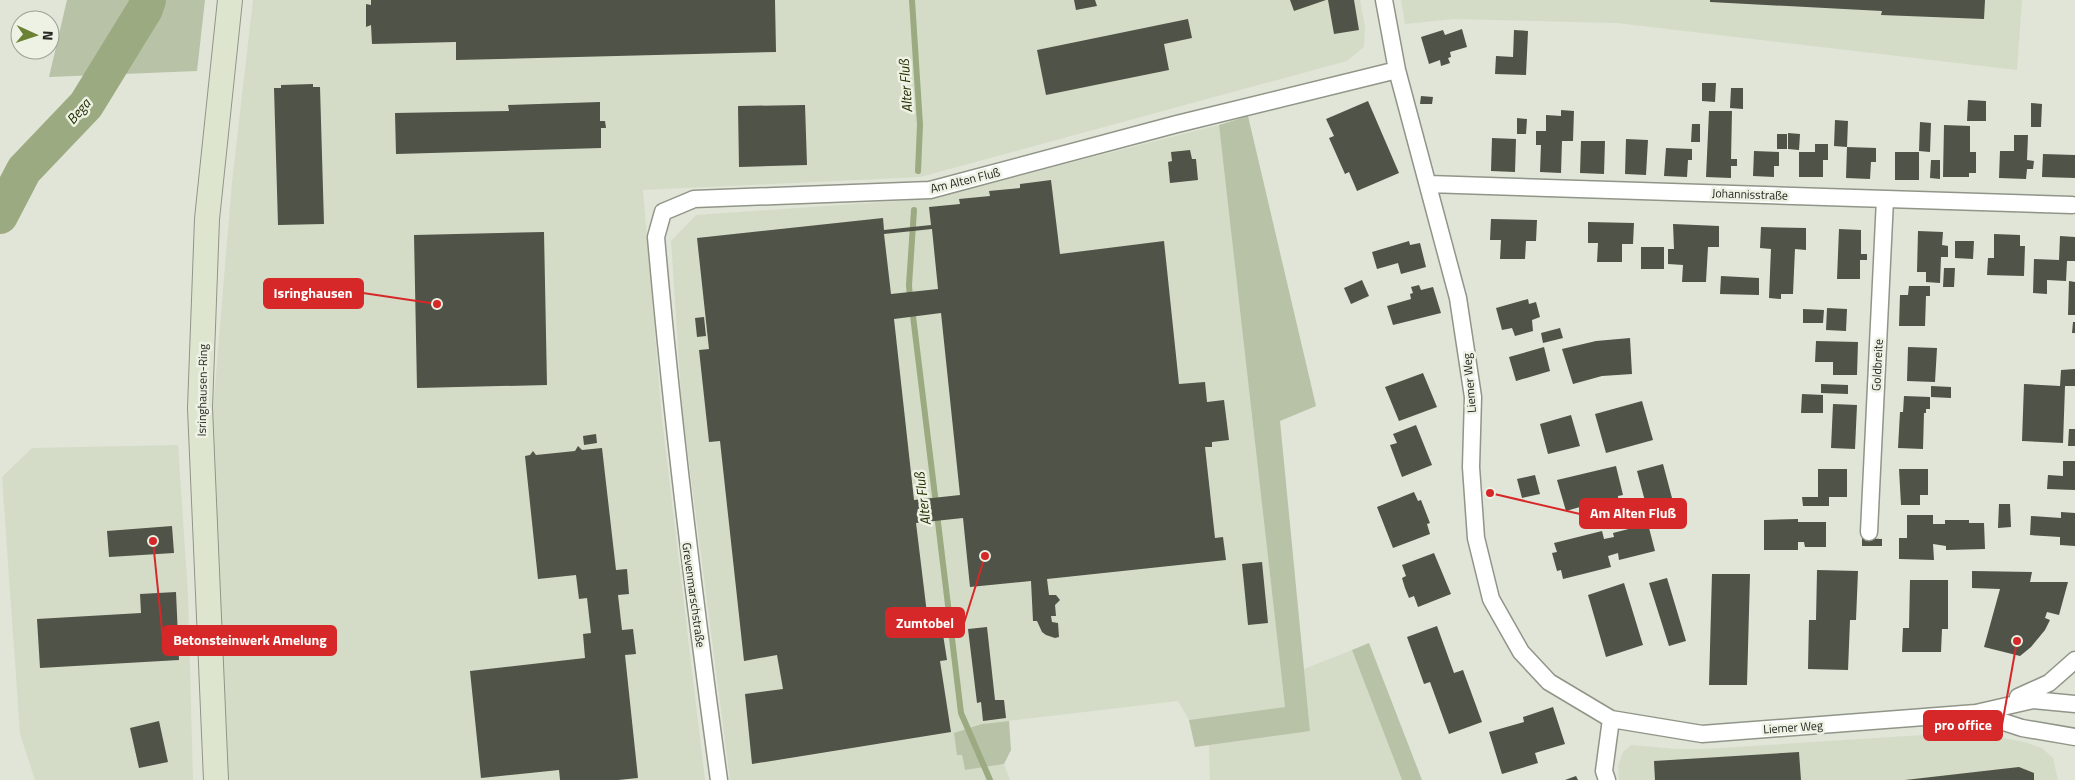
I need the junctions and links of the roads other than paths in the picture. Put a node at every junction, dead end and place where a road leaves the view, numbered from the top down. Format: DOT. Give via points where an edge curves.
graph roads {
  1 [pos="230,0"];
  2 [pos="1384,0"];
  3 [pos="1397,70"];
  4 [pos="1428,184"];
  5 [pos="1885,198"];
  6 [pos="2072,205"];
  7 [pos="671,410"];
  8 [pos="1869,532"];
  9 [pos="2075,660"];
  10 [pos="2075,704"];
  11 [pos="1976,713"];
  12 [pos="1611,720"];
  13 [pos="2075,737"];
  14 [pos="216,780"];
  15 [pos="719,780"];
  16 [pos="1607,780"];
  1 -- 14 [label="street, Isringhausen-Ring" via="207,219 200,408"];
  2 -- 3 [label="street, Liemer Weg"];
  3 -- 4 [label="street, Liemer Weg"];
  3 -- 7 [label="street, Am Alten Fluß" via="930,190 694,199 663,212 656,237"];
  4 -- 5 [label="street, Johannisstraße"];
  4 -- 12 [label="street, Liemer Weg" via="1458,298 1473,397 1471,467 1476,538 1491,598 1521,652 1549,682"];
  5 -- 6 [label="street, Johannisstraße"];
  5 -- 8 [label="street, Goldbreite"];
  7 -- 15 [label="street, Grevenmarschstraße"];
  9 -- 11 [label="street, Liemer Weg" via="2033,691"];
  10 -- 11 [label="street, Liemer Weg" via="2033,700"];
  11 -- 12 [label="street, Liemer Weg" via="1702,734"];
  11 -- 13 [label="street, Liemer Weg" via="2022,728"];
  12 -- 16 [label="street" via="1604,771"];
}
